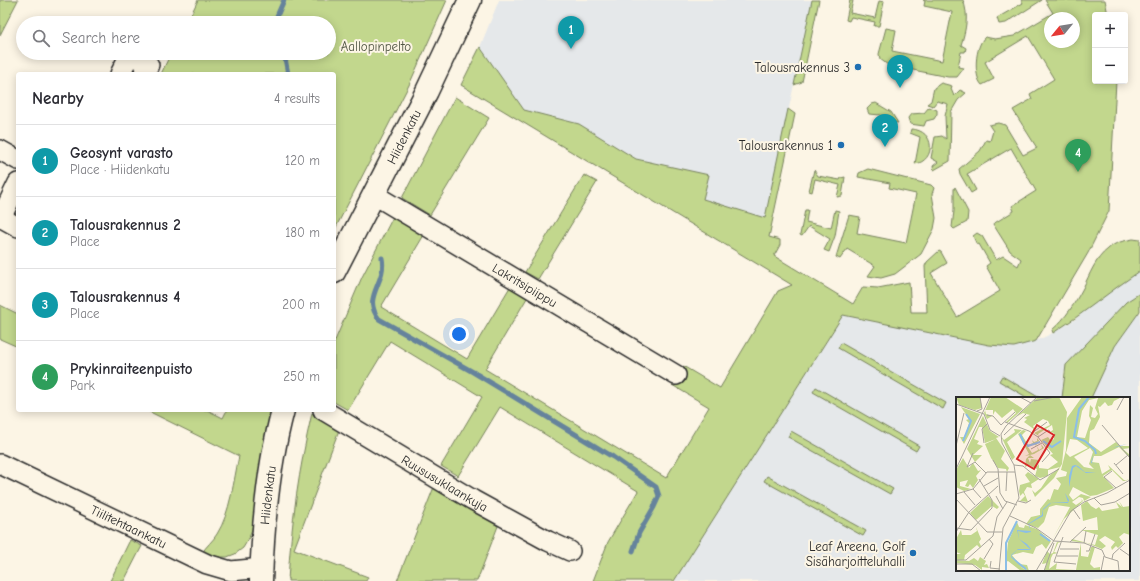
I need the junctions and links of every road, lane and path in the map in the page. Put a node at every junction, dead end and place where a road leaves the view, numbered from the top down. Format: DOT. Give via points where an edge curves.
graph roads {
  1 [pos="470,0"];
  2 [pos="127,60"];
  3 [pos="140,60"];
  4 [pos="121,72"];
  5 [pos="145,72"];
  6 [pos="0,150"];
  7 [pos="16,159"];
  8 [pos="16,187"];
  9 [pos="373,194"];
  10 [pos="0,218"];
  11 [pos="16,226"];
  12 [pos="336,268"];
  13 [pos="676,375"];
  14 [pos="283,412"];
  15 [pos="326,412"];
  16 [pos="0,464"];
  17 [pos="570,551"];
  18 [pos="262,574"];
  1 -- 9 [label="street, Hiidenkatu" via="427,91"];
  2 -- 4 [label="street"];
  3 -- 5 [label="street" via="148,65"];
  6 -- 7 [label="street"];
  8 -- 10 [label="street"];
  9 -- 12 [label="street, Hiidenkatu"];
  9 -- 13 [label="street, Lakritsipiippu"];
  10 -- 11 [label="street"];
  14 -- 18 [label="street, Hiidenkatu" via="268,480"];
  15 -- 17 [label="street, Ruususuklaankuja" via="473,500 548,542"];
  16 -- 18 [label="street, Tiilitehtaankatu" via="207,564 231,571"];
}
